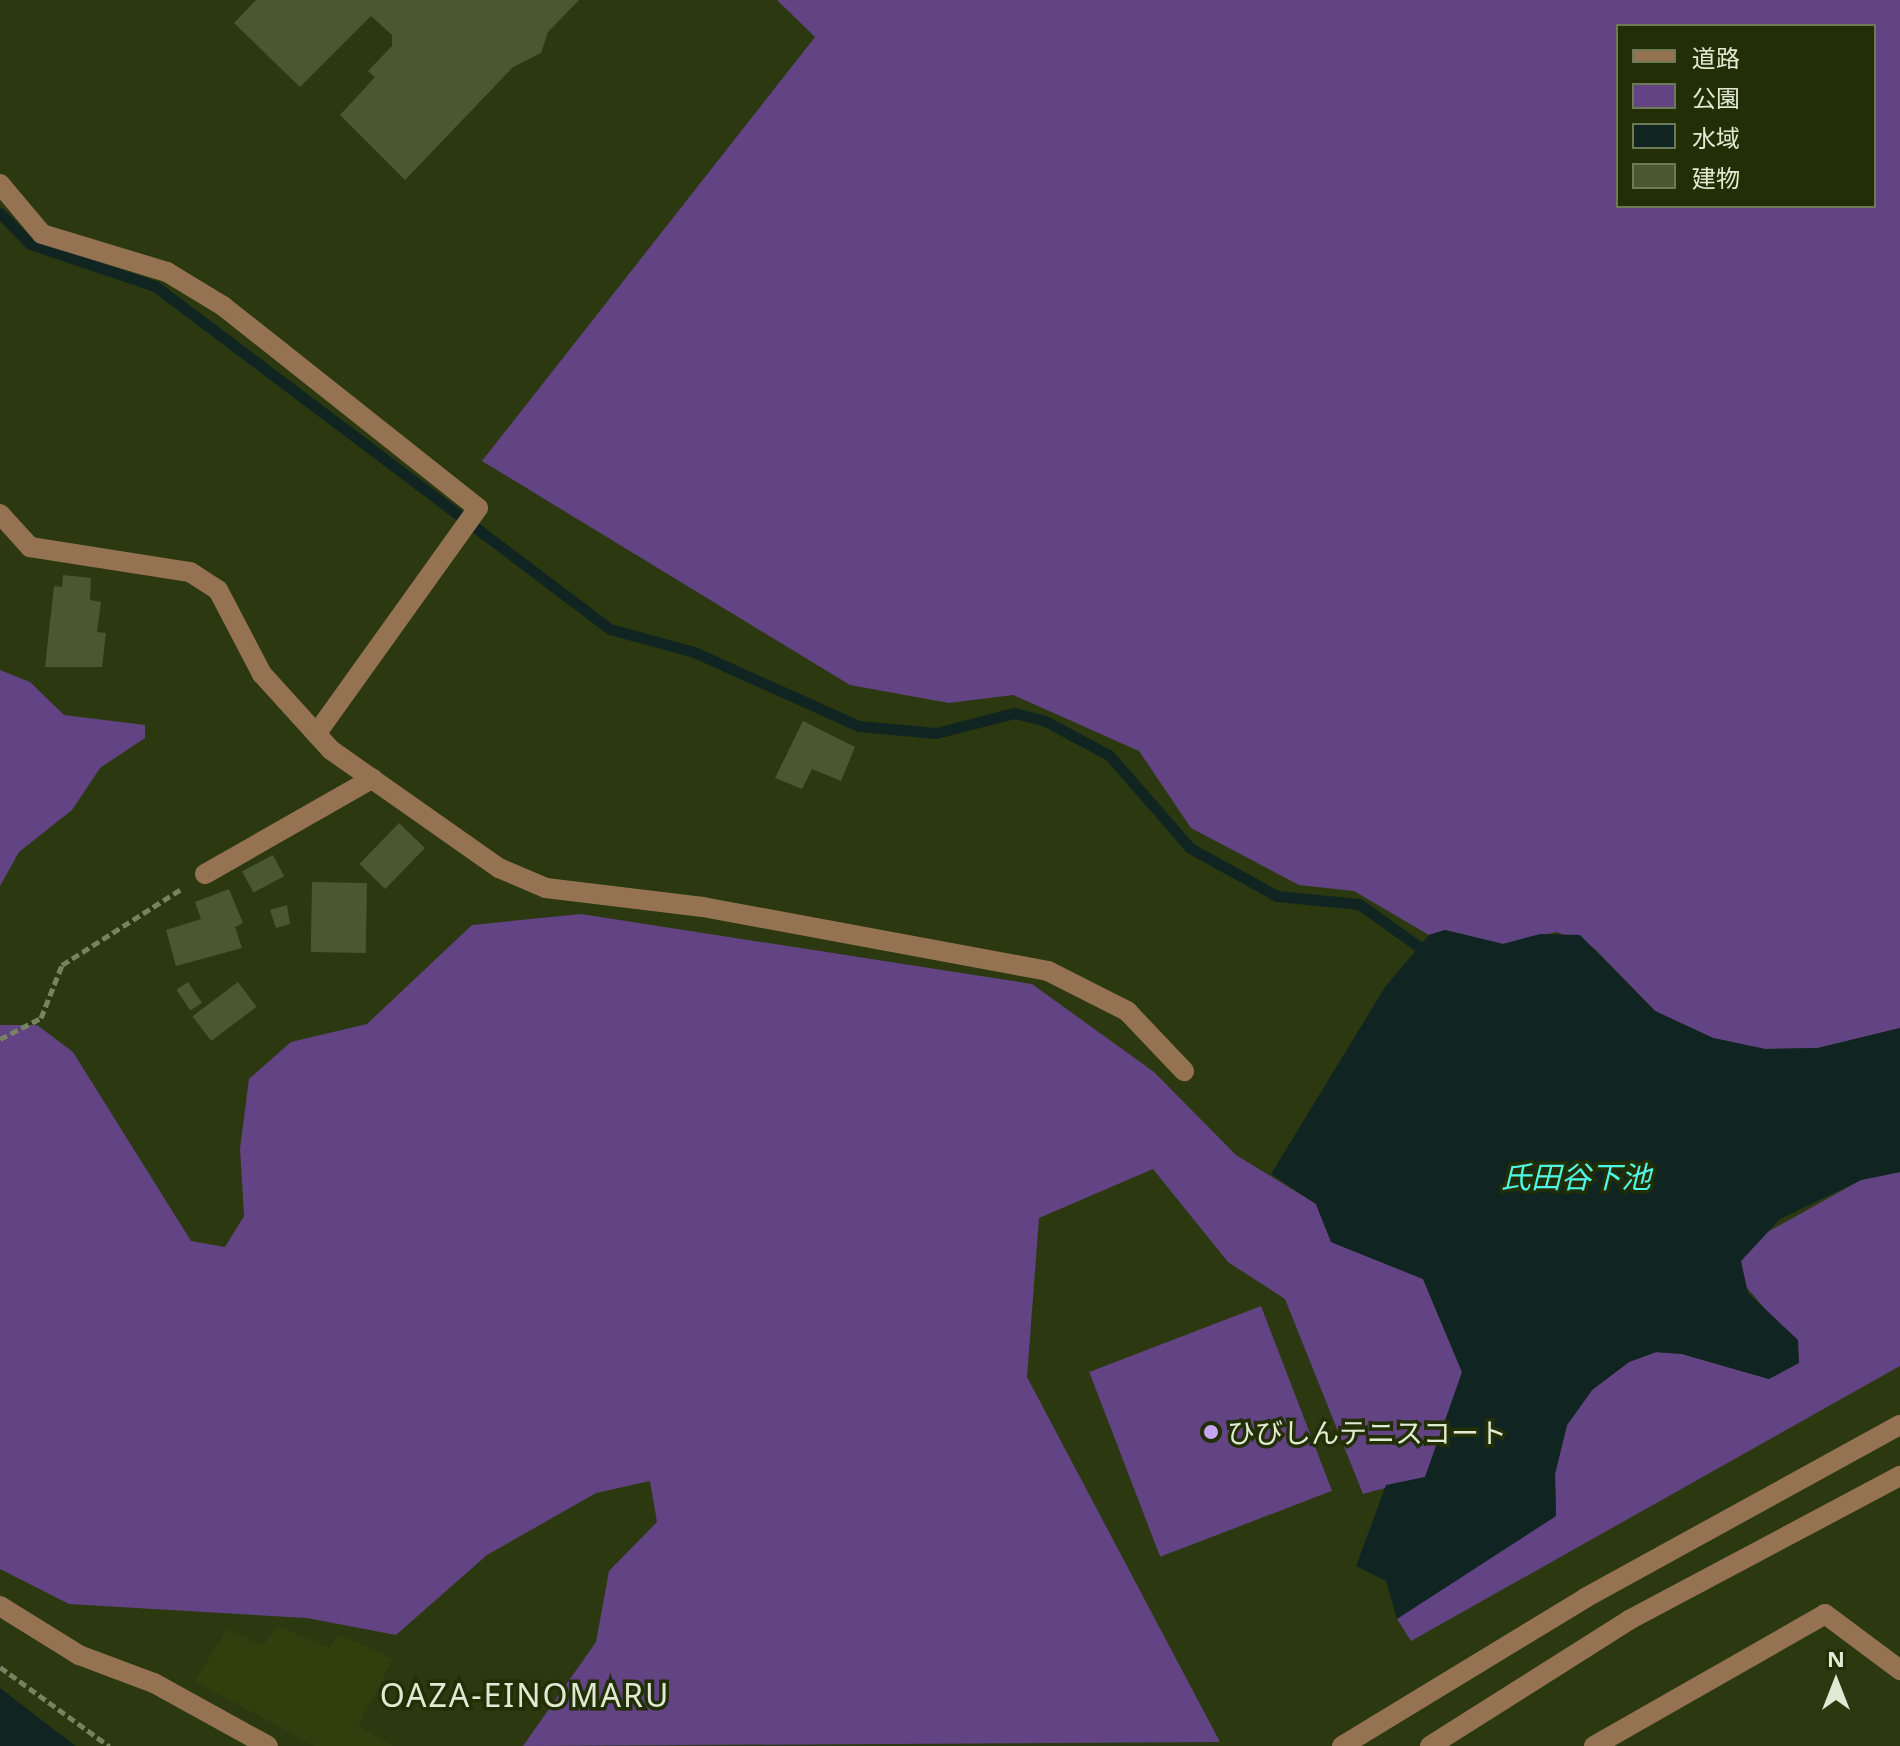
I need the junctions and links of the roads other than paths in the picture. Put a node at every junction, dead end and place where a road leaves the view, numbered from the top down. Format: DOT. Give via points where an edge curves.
graph roads {
  1 [pos="0,184"];
  2 [pos="0,514"];
  3 [pos="316,734"];
  4 [pos="373,778"];
  5 [pos="205,874"];
  6 [pos="1184,1071"];
  7 [pos="1900,1425"];
  8 [pos="1900,1476"];
  9 [pos="0,1606"];
  10 [pos="1900,1670"];
  11 [pos="268,1746"];
  12 [pos="1342,1746"];
  13 [pos="1430,1746"];
  14 [pos="1594,1746"];
  1 -- 3 [label="street" via="42,234 167,272 223,306 478,508"];
  2 -- 3 [label="street" via="30,547 190,572 218,590 262,674"];
  3 -- 4 [label="street"];
  4 -- 5 [label="street"];
  4 -- 6 [label="street" via="499,868 546,888 688,904 1048,971 1127,1011"];
  7 -- 12 [label="street" via="1585,1598"];
  8 -- 13 [label="street" via="1629,1620"];
  9 -- 11 [label="street" via="79,1655 154,1683"];
  10 -- 14 [label="street" via="1825,1614"];
}
